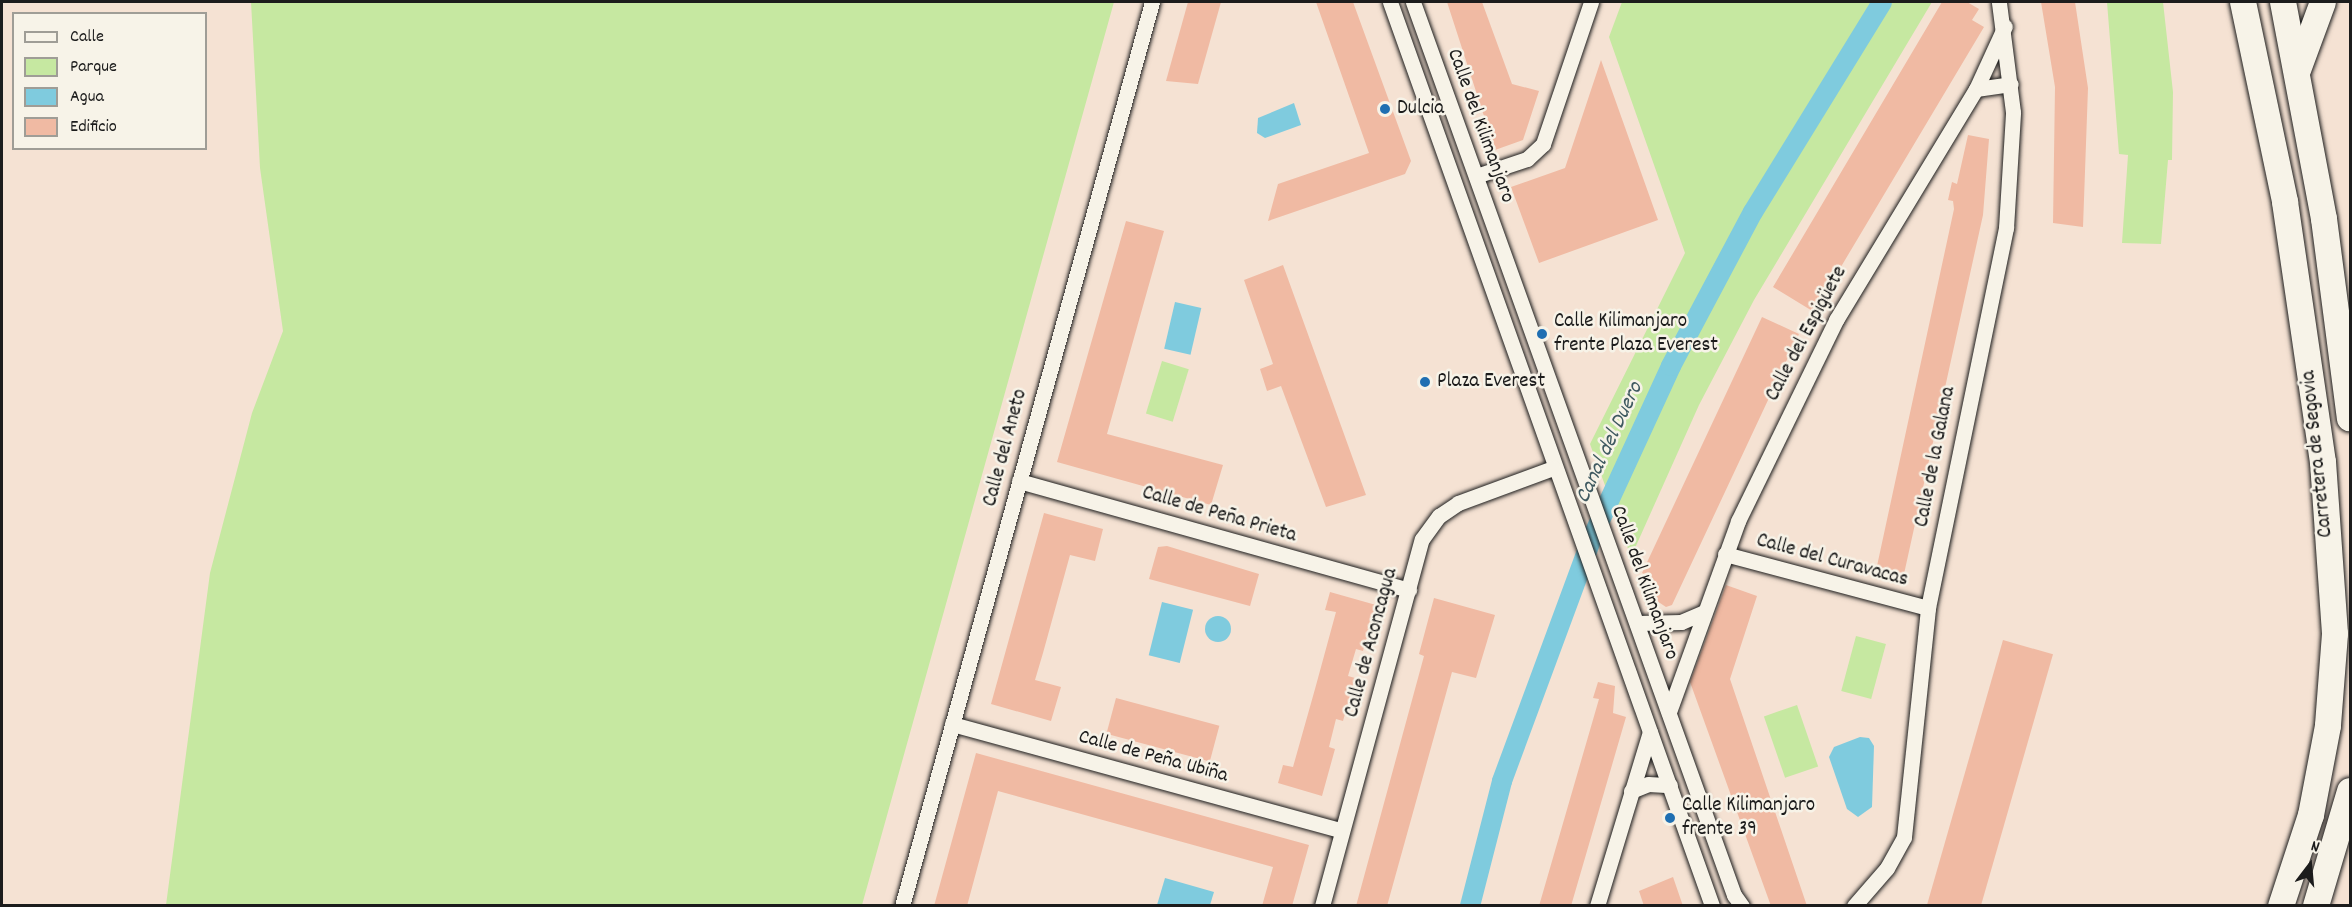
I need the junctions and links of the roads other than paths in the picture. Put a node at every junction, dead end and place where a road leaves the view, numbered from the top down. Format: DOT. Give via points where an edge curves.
graph roads {
  1 [pos="1152,2"];
  2 [pos="1390,2"];
  3 [pos="1413,2"];
  4 [pos="1591,2"];
  5 [pos="1999,2"];
  6 [pos="2242,2"];
  7 [pos="2283,2"];
  8 [pos="2323,2"];
  9 [pos="2005,26"];
  10 [pos="2298,70"];
  11 [pos="2011,84"];
  12 [pos="1976,89"];
  13 [pos="1476,176"];
  14 [pos="2350,418"];
  15 [pos="1553,468"];
  16 [pos="1019,481"];
  17 [pos="1725,554"];
  18 [pos="1408,590"];
  19 [pos="1928,608"];
  20 [pos="1702,613"];
  21 [pos="1638,623"];
  22 [pos="1669,712"];
  23 [pos="952,724"];
  24 [pos="1650,732"];
  25 [pos="1670,785"];
  26 [pos="1631,791"];
  27 [pos="2350,791"];
  28 [pos="1342,831"];
  29 [pos="902,906"];
  30 [pos="1322,906"];
  31 [pos="1598,906"];
  32 [pos="1712,906"];
  33 [pos="1742,906"];
  34 [pos="1854,906"];
  35 [pos="2281,906"];
  36 [pos="2316,906"];
  1 -- 16 [label="street, Calle del Aneto"];
  2 -- 15 [label="street, Calle del Kilimanjaro"];
  3 -- 13 [label="street, Calle del Kilimanjaro"];
  4 -- 13 [label="street" via="1543,144 1527,159"];
  5 -- 9 [label="street, Calle de la Galana"];
  6 -- 35 [label="highway, Carretera de Segovia" via="2284,202 2321,450 2335,634 2328,726 2311,815"];
  7 -- 10 [label="highway, Carretera de Segovia"];
  8 -- 10 [label="highway"];
  9 -- 11 [label="street, Calle de la Galana"];
  9 -- 12 [label="street, Calle del Espigüete"];
  10 -- 14 [label="highway, Carretera de Segovia"];
  11 -- 12 [label="street"];
  11 -- 19 [label="street, Calle de la Galana" via="2013,154 2006,228"];
  12 -- 17 [label="street, Calle del Espigüete" via="1836,320"];
  13 -- 21 [label="street, Calle del Kilimanjaro"];
  15 -- 18 [label="street, Calle de Aconcagua" via="1458,503 1439,516 1422,539"];
  15 -- 24 [label="street, Calle del Kilimanjaro"];
  16 -- 18 [label="street, Calle de Peña Prieta"];
  16 -- 23 [label="street, Calle del Aneto"];
  17 -- 19 [label="street, Calle del Curavacas"];
  17 -- 20 [label="street, Calle del Espigüete"];
  18 -- 28 [label="street, Calle de Aconcagua"];
  19 -- 34 [label="street, Calle de la Galana" via="1904,837 1887,868"];
  20 -- 21 [label="street" via="1681,622"];
  20 -- 22 [label="street, Calle del Espigüete"];
  21 -- 22 [label="street, Calle del Kilimanjaro"];
  22 -- 33 [label="street, Calle del Kilimanjaro" via="1734,895"];
  23 -- 28 [label="street, Calle de Peña Ubiña"];
  23 -- 29 [label="street, Calle del Aneto"];
  24 -- 25 [label="street, Calle del Kilimanjaro"];
  24 -- 26 [label="street"];
  25 -- 26 [label="street" via="1648,784"];
  25 -- 32 [label="street, Calle del Kilimanjaro"];
  26 -- 31 [label="street"];
  27 -- 36 [label="highway"];
  28 -- 30 [label="street, Calle de Aconcagua"];
}
